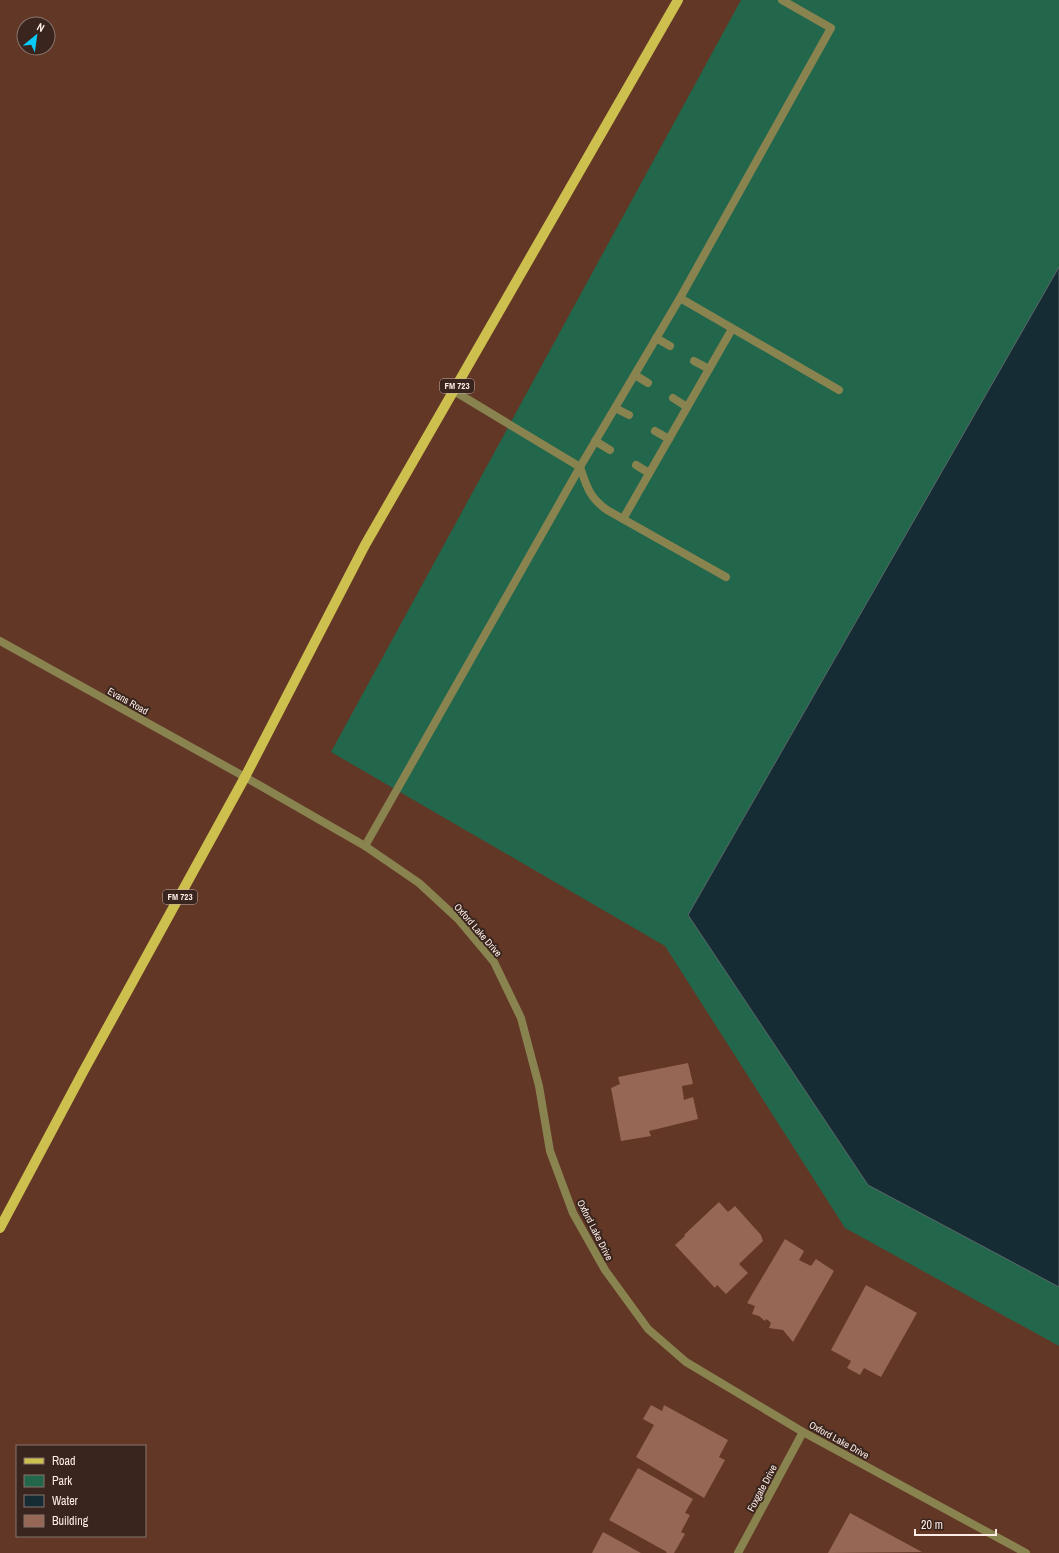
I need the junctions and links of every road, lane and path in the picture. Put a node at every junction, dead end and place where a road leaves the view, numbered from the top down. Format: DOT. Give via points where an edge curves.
graph roads {
  1 [pos="678,0"];
  2 [pos="782,0"];
  3 [pos="680,298"];
  4 [pos="732,329"];
  5 [pos="656,338"];
  6 [pos="670,346"];
  7 [pos="694,361"];
  8 [pos="709,369"];
  9 [pos="635,375"];
  10 [pos="648,383"];
  11 [pos="839,390"];
  12 [pos="454,391"];
  13 [pos="673,398"];
  14 [pos="687,407"];
  15 [pos="615,408"];
  16 [pos="629,416"];
  17 [pos="655,431"];
  18 [pos="669,439"];
  19 [pos="595,441"];
  20 [pos="610,450"];
  21 [pos="636,465"];
  22 [pos="580,467"];
  23 [pos="649,473"];
  24 [pos="623,519"];
  25 [pos="726,577"];
  26 [pos="0,641"];
  27 [pos="245,777"];
  28 [pos="365,846"];
  29 [pos="0,1228"];
  30 [pos="803,1432"];
  31 [pos="738,1553"];
  32 [pos="1026,1553"];
  1 -- 12 [label="main road, FM 723"];
  2 -- 3 [label="street" via="831,28"];
  3 -- 4 [label="street"];
  3 -- 5 [label="street"];
  4 -- 8 [label="street"];
  4 -- 11 [label="street"];
  5 -- 6 [label="street"];
  5 -- 9 [label="street"];
  7 -- 8 [label="street"];
  8 -- 14 [label="street"];
  9 -- 10 [label="street"];
  9 -- 15 [label="street"];
  12 -- 22 [label="street"];
  12 -- 27 [label="main road, FM 723" via="365,545"];
  13 -- 14 [label="street"];
  14 -- 18 [label="street"];
  15 -- 16 [label="street"];
  15 -- 19 [label="street"];
  17 -- 18 [label="street"];
  18 -- 23 [label="street"];
  19 -- 20 [label="street"];
  19 -- 22 [label="street"];
  21 -- 23 [label="street"];
  22 -- 24 [label="street" via="588,490 596,502"];
  22 -- 28 [label="street"];
  23 -- 24 [label="street"];
  24 -- 25 [label="street"];
  26 -- 27 [label="street, Evans Road"];
  27 -- 28 [label="street, Oxford Lake Drive"];
  27 -- 29 [label="main road, FM 723"];
  28 -- 30 [label="street, Oxford Lake Drive" via="418,883 458,919 494,962 521,1018 539,1086 550,1151 573,1213 605,1270 648,1329 686,1362"];
  30 -- 31 [label="street, Foxgate Drive"];
  30 -- 32 [label="street, Oxford Lake Drive"];
}
